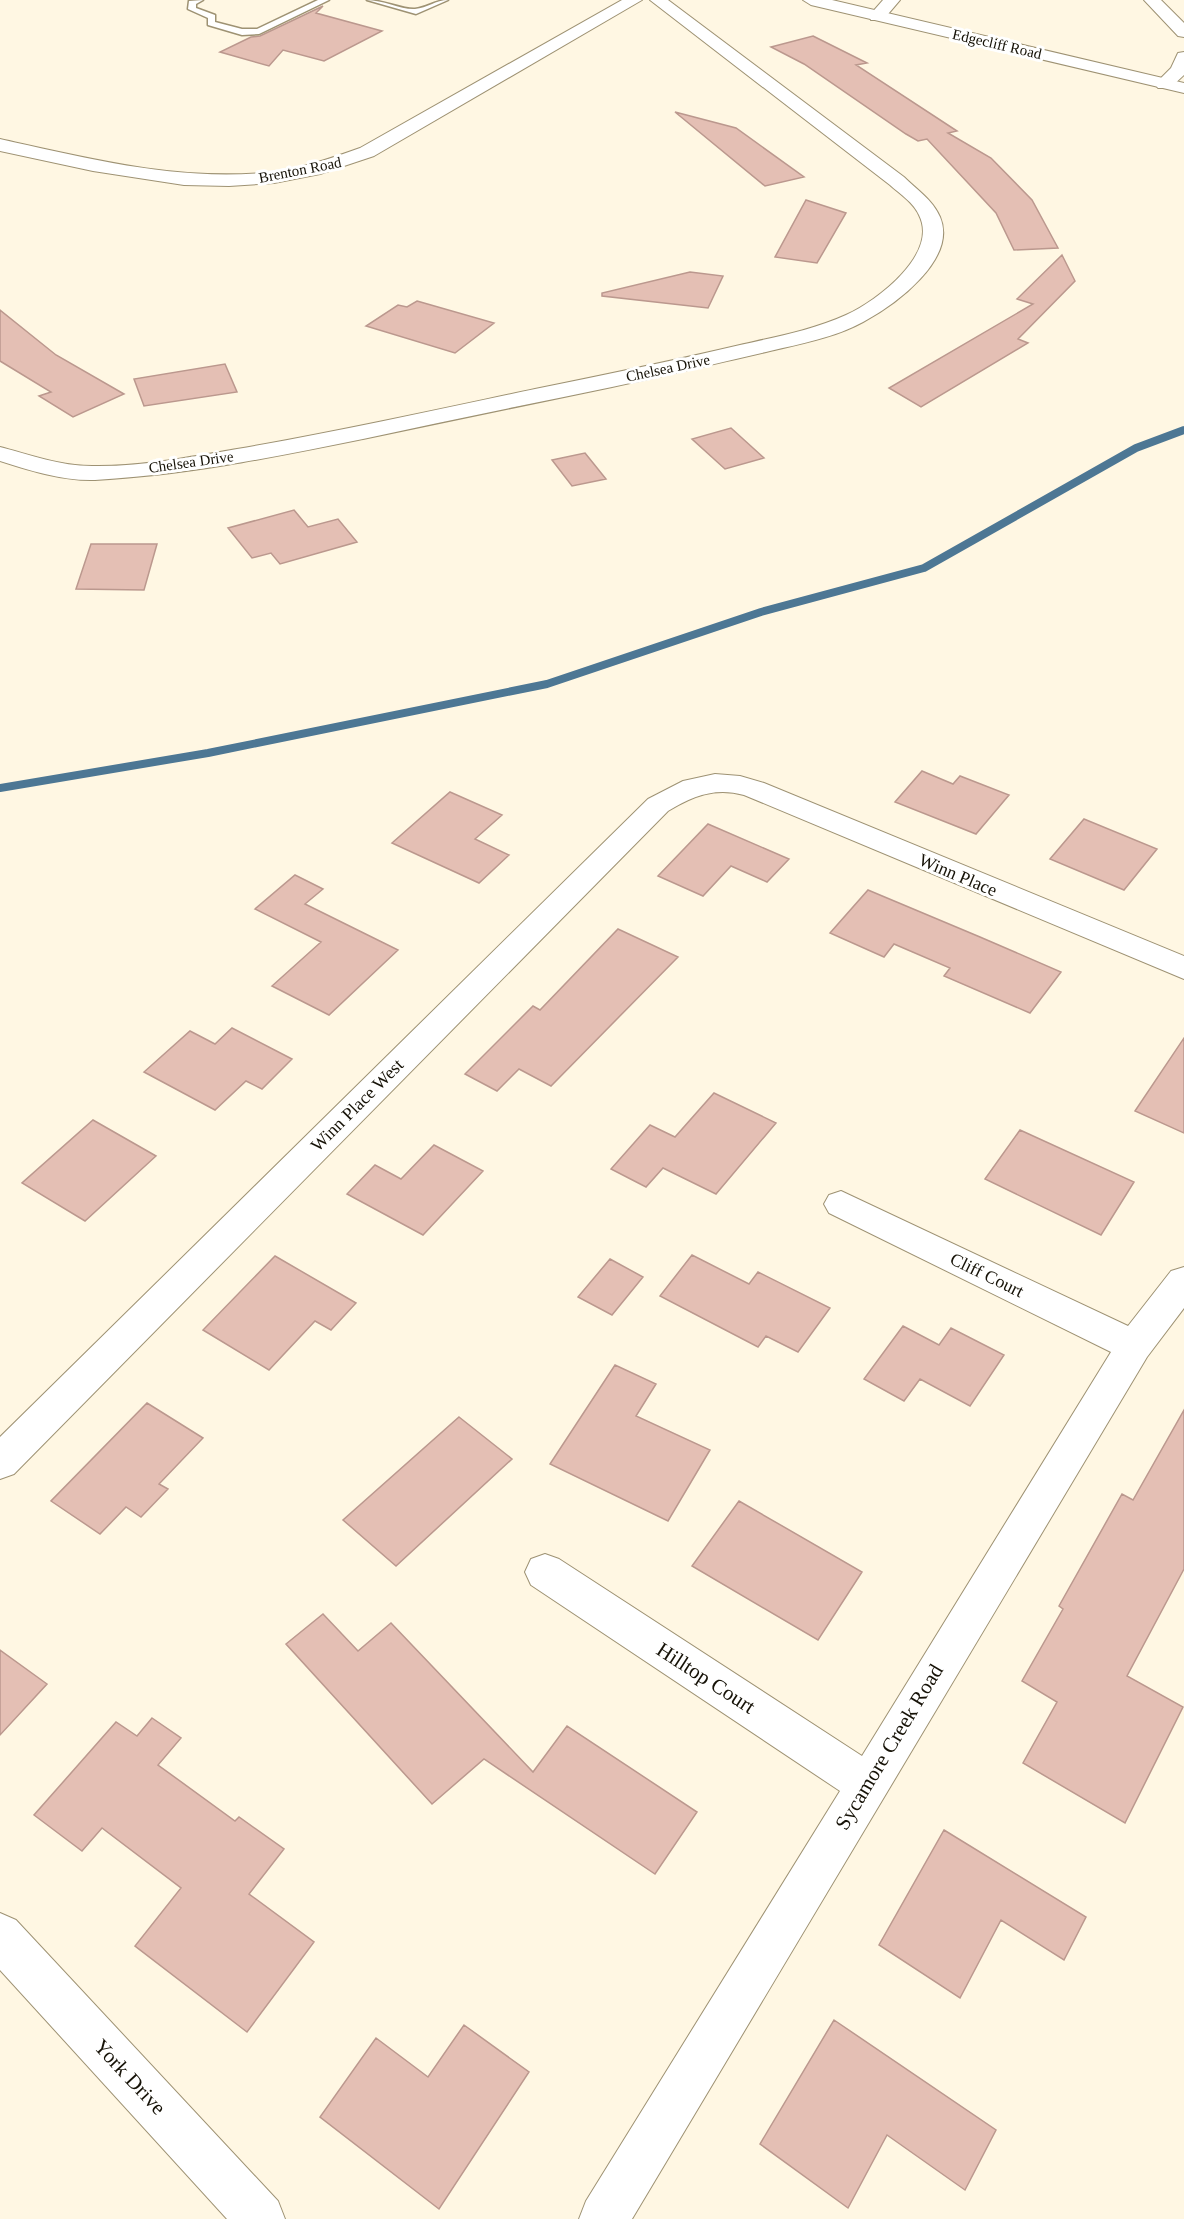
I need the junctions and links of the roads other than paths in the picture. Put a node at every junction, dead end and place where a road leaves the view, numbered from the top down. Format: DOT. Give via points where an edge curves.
graph roads {
  1 [pos="199,0"];
  2 [pos="325,0"];
  3 [pos="371,0"];
  4 [pos="444,0"];
  5 [pos="634,0"];
  6 [pos="658,0"];
  7 [pos="811,0"];
  8 [pos="892,0"];
  9 [pos="1152,0"];
  10 [pos="877,16"];
  11 [pos="1184,32"];
  12 [pos="1184,57"];
  13 [pos="1164,84"];
  14 [pos="1184,88"];
  15 [pos="0,145"];
  16 [pos="0,454"];
  17 [pos="733,782"];
  18 [pos="1184,968"];
  19 [pos="841,1204"];
  20 [pos="1184,1281"];
  21 [pos="1134,1346"];
  22 [pos="0,1462"];
  23 [pos="545,1572"];
  24 [pos="867,1784"];
  25 [pos="0,1936"];
  26 [pos="260,2219"];
  27 [pos="604,2219"];
  1 -- 2 [label="lane" via="192,3 192,9 212,17 211,23 242,32 259,31"];
  3 -- 4 [label="lane" via="416,12"];
  5 -- 15 [label="street, Brenton Road" via="367,152 319,168 230,181 176,180"];
  6 -- 16 [label="street, Chelsea Drive" via="922,204 934,232 926,257 916,272 889,296 854,319 801,337 284,448 112,473 47,468"];
  7 -- 10 [label="street, Edgecliff Road"];
  8 -- 10 [label="street"];
  9 -- 11 [label="street"];
  10 -- 13 [label="street, Edgecliff Road"];
  12 -- 13 [label="street" via="1179,70"];
  13 -- 14 [label="street, Edgecliff Road"];
  17 -- 18 [label="street, Winn Place"];
  17 -- 22 [label="street, Winn Place West" via="699,783 658,804"];
  19 -- 21 [label="street, Cliff Court"];
  20 -- 21 [label="street, Sycamore Creek Road"];
  21 -- 24 [label="street, Sycamore Creek Road"];
  23 -- 24 [label="street, Hilltop Court"];
  24 -- 27 [label="street, Sycamore Creek Road"];
  25 -- 26 [label="street, York Drive"];
}
